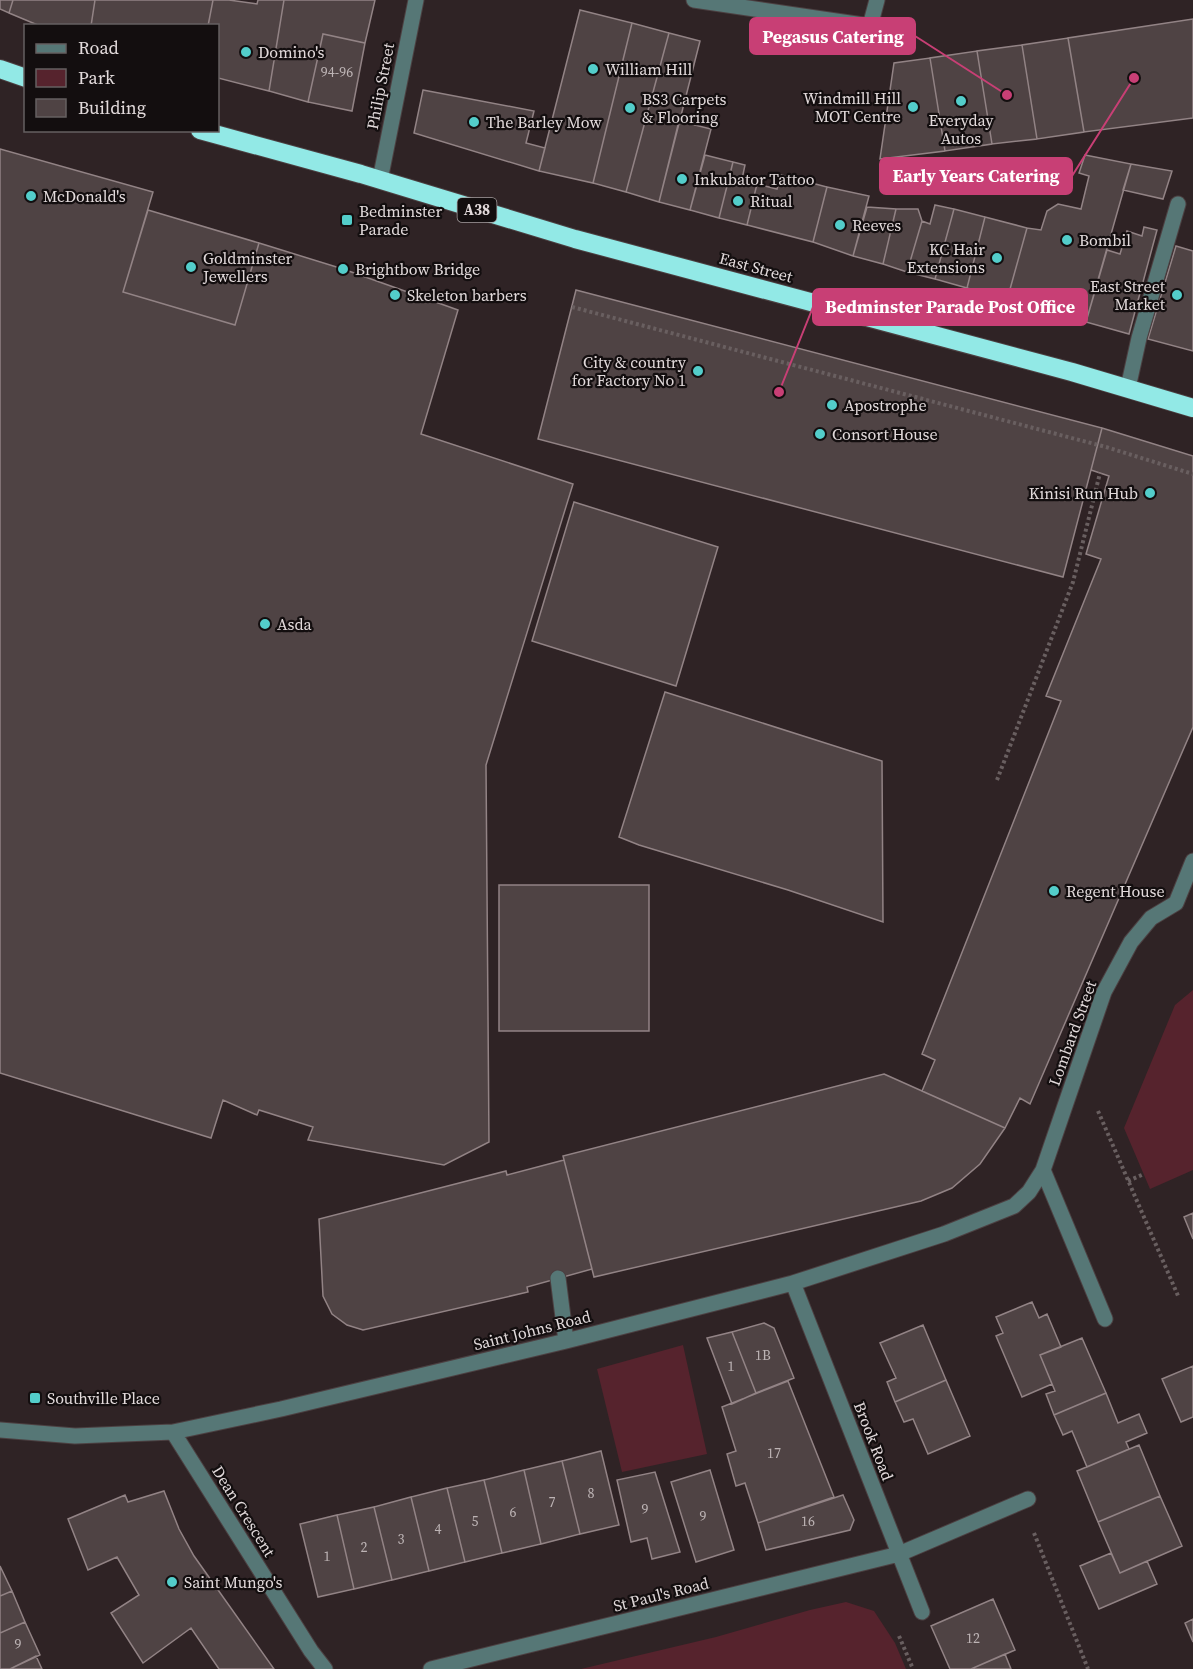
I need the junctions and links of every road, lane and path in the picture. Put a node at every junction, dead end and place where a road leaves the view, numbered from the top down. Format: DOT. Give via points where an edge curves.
graph roads {
  1 [pos="416,0"];
  2 [pos="694,0"];
  3 [pos="877,0"];
  4 [pos="0,69"];
  5 [pos="24,77"];
  6 [pos="207,132"];
  7 [pos="380,180"];
  8 [pos="1178,204"];
  9 [pos="572,307"];
  10 [pos="1128,388"];
  11 [pos="1193,408"];
  12 [pos="1100,473"];
  13 [pos="1193,474"];
  14 [pos="997,780"];
  15 [pos="1193,861"];
  16 [pos="1193,900"];
  17 [pos="1176,903"];
  18 [pos="1078,1065"];
  19 [pos="1043,1170"];
  20 [pos="1144,1174"];
  21 [pos="1128,1181"];
  22 [pos="558,1278"];
  23 [pos="793,1283"];
  24 [pos="1179,1298"];
  25 [pos="1105,1319"];
  26 [pos="566,1341"];
  27 [pos="0,1430"];
  28 [pos="173,1432"];
  29 [pos="1025,1501"];
  30 [pos="898,1554"];
  31 [pos="922,1612"];
  32 [pos="325,1669"];
  33 [pos="431,1669"];
  34 [pos="1088,1669"];
  1 -- 7 [label="street, Philip Street"];
  2 -- 3 [label="street" via="870,27"];
  4 -- 5 [label="highway"];
  6 -- 7 [label="highway, A38"];
  7 -- 10 [label="highway, East Street / A38" via="575,239"];
  8 -- 10 [label="street"];
  9 -- 13 [label="path" via="1106,447"];
  10 -- 11 [label="highway, East Street / A38"];
  12 -- 14 [label="path" via="1073,582"];
  15 -- 17 [label="street"];
  16 -- 17 [label="street"];
  17 -- 18 [label="street, Lombard Street" via="1151,918 1131,942 1104,992"];
  18 -- 19 [label="street, Lombard Street"];
  18 -- 21 [label="path"];
  19 -- 23 [label="street, Saint Johns Road" via="1014,1206 944,1234"];
  19 -- 25 [label="street"];
  20 -- 21 [label="path"];
  21 -- 24 [label="path"];
  22 -- 26 [label="street"];
  23 -- 26 [label="street, Saint Johns Road"];
  23 -- 30 [label="street, Brook Road"];
  26 -- 28 [label="street, Saint Johns Road"];
  27 -- 28 [label="street, Saint Johns Road" via="75,1436"];
  28 -- 32 [label="street, Dean Crescent"];
  29 -- 30 [label="street, St Paul's Road"];
  29 -- 34 [label="path"];
  30 -- 31 [label="street, Brook Road"];
  30 -- 33 [label="street, St Paul's Road"];
}
